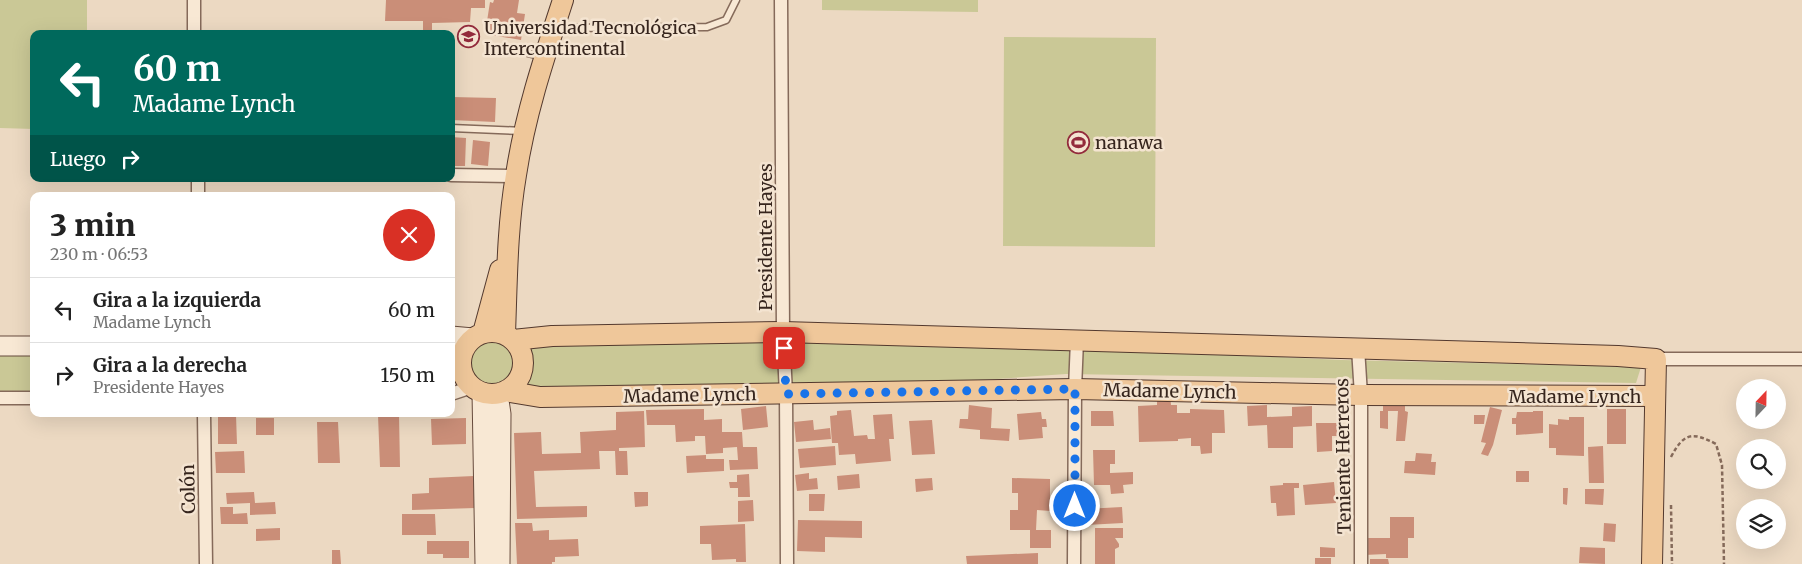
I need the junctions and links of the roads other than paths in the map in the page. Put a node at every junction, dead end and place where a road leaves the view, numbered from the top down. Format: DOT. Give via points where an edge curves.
graph roads {
  1 [pos="194,0"];
  2 [pos="563,0"];
  3 [pos="736,0"];
  4 [pos="781,0"];
  5 [pos="554,28"];
  6 [pos="194,30"];
  7 [pos="520,51"];
  8 [pos="544,58"];
  9 [pos="455,128"];
  10 [pos="524,131"];
  11 [pos="455,175"];
  12 [pos="516,176"];
  13 [pos="509,234"];
  14 [pos="783,332"];
  15 [pos="509,337"];
  16 [pos="455,338"];
  17 [pos="1077,340"];
  18 [pos="467,342"];
  19 [pos="0,346"];
  20 [pos="30,346"];
  21 [pos="1358,348"];
  22 [pos="1656,359"];
  23 [pos="1802,359"];
  24 [pos="1075,389"];
  25 [pos="475,390"];
  26 [pos="786,394"];
  27 [pos="1361,395"];
  28 [pos="1655,396"];
  29 [pos="0,398"];
  30 [pos="30,398"];
  31 [pos="204,417"];
  32 [pos="206,564"];
  33 [pos="485,564"];
  34 [pos="500,564"];
  35 [pos="787,564"];
  36 [pos="1074,564"];
  37 [pos="1361,564"];
  38 [pos="1652,564"];
  1 -- 6 [label="street"];
  2 -- 5 [label="main road"];
  3 -- 5 [label="lane" via="726,20 707,27"];
  4 -- 14 [label="street, Presidente Hayes"];
  5 -- 8 [label="main road"];
  7 -- 8 [label="lane"];
  8 -- 10 [label="main road"];
  9 -- 10 [label="lane"];
  10 -- 12 [label="main road"];
  11 -- 12 [label="street"];
  12 -- 13 [label="main road"];
  13 -- 15 [label="main road"];
  13 -- 18 [label="main road"];
  14 -- 15 [label="main road"];
  14 -- 17 [label="main road"];
  14 -- 26 [label="street, Presidente Hayes"];
  15 -- 18 [label="main road" via="490,332"];
  15 -- 25 [label="main road" via="521,351 523,368 516,382"];
  16 -- 18 [label="main road"];
  17 -- 21 [label="main road"];
  17 -- 24 [label="street"];
  18 -- 25 [label="main road" via="461,367"];
  19 -- 20 [label="main road"];
  21 -- 22 [label="main road"];
  21 -- 27 [label="street, Teniente Herreros"];
  22 -- 23 [label="street"];
  22 -- 28 [label="main road"];
  24 -- 26 [label="main road, Madame Lynch"];
  24 -- 27 [label="main road, Madame Lynch"];
  24 -- 36 [label="street"];
  25 -- 26 [label="main road, Madame Lynch" via="540,397"];
  25 -- 33 [label="main road"];
  25 -- 34 [label="main road" via="501,414"];
  26 -- 35 [label="street, Presidente Hayes"];
  27 -- 28 [label="main road, Madame Lynch"];
  27 -- 37 [label="street, Teniente Herreros"];
  28 -- 38 [label="main road"];
  29 -- 30 [label="street"];
  31 -- 32 [label="street, Colón"];
}
